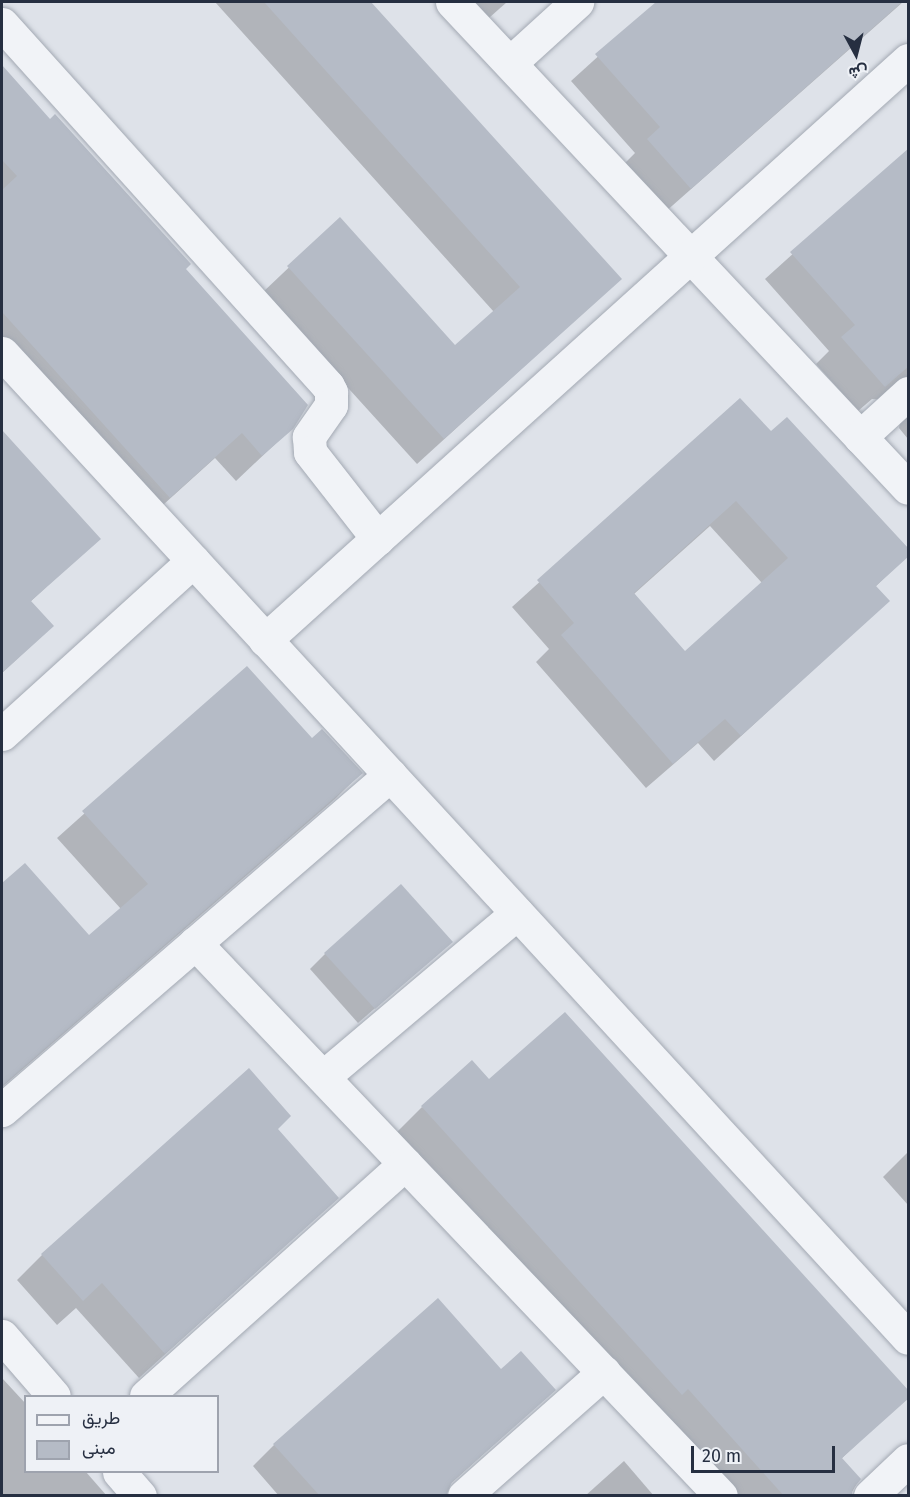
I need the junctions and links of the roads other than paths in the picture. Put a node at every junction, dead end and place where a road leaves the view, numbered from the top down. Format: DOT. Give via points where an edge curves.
graph roads {
  1 [pos="452,2"];
  2 [pos="577,2"];
  3 [pos="2,24"];
  4 [pos="909,60"];
  5 [pos="510,63"];
  6 [pos="691,256"];
  7 [pos="2,353"];
  8 [pos="909,393"];
  9 [pos="860,437"];
  10 [pos="909,488"];
  11 [pos="378,539"];
  12 [pos="193,561"];
  13 [pos="266,640"];
  14 [pos="3,731"];
  15 [pos="390,775"];
  16 [pos="516,913"];
  17 [pos="195,944"];
  18 [pos="322,1077"];
  19 [pos="2,1110"];
  20 [pos="405,1164"];
  21 [pos="2,1336"];
  22 [pos="909,1338"];
  23 [pos="604,1372"];
  24 [pos="53,1395"];
  25 [pos="147,1395"];
  26 [pos="909,1460"];
  27 [pos="120,1473"];
  28 [pos="140,1496"];
  29 [pos="464,1496"];
  30 [pos="721,1496"];
  31 [pos="870,1496"];
  1 -- 5 [label="street"];
  2 -- 5 [label="street"];
  3 -- 11 [label="street" via="328,386 331,405 309,437 309,452"];
  4 -- 6 [label="street"];
  5 -- 6 [label="street"];
  6 -- 9 [label="street"];
  6 -- 11 [label="street"];
  7 -- 12 [label="street"];
  8 -- 9 [label="street"];
  9 -- 10 [label="street"];
  11 -- 13 [label="street"];
  12 -- 13 [label="street"];
  12 -- 14 [label="street"];
  13 -- 15 [label="street"];
  15 -- 16 [label="street"];
  15 -- 17 [label="street"];
  16 -- 18 [label="street"];
  16 -- 22 [label="street"];
  17 -- 18 [label="street"];
  17 -- 19 [label="street"];
  18 -- 20 [label="street"];
  20 -- 23 [label="street"];
  20 -- 25 [label="street"];
  21 -- 24 [label="street"];
  23 -- 29 [label="street"];
  23 -- 30 [label="street"];
  26 -- 31 [label="street"];
  27 -- 28 [label="street"];
}
